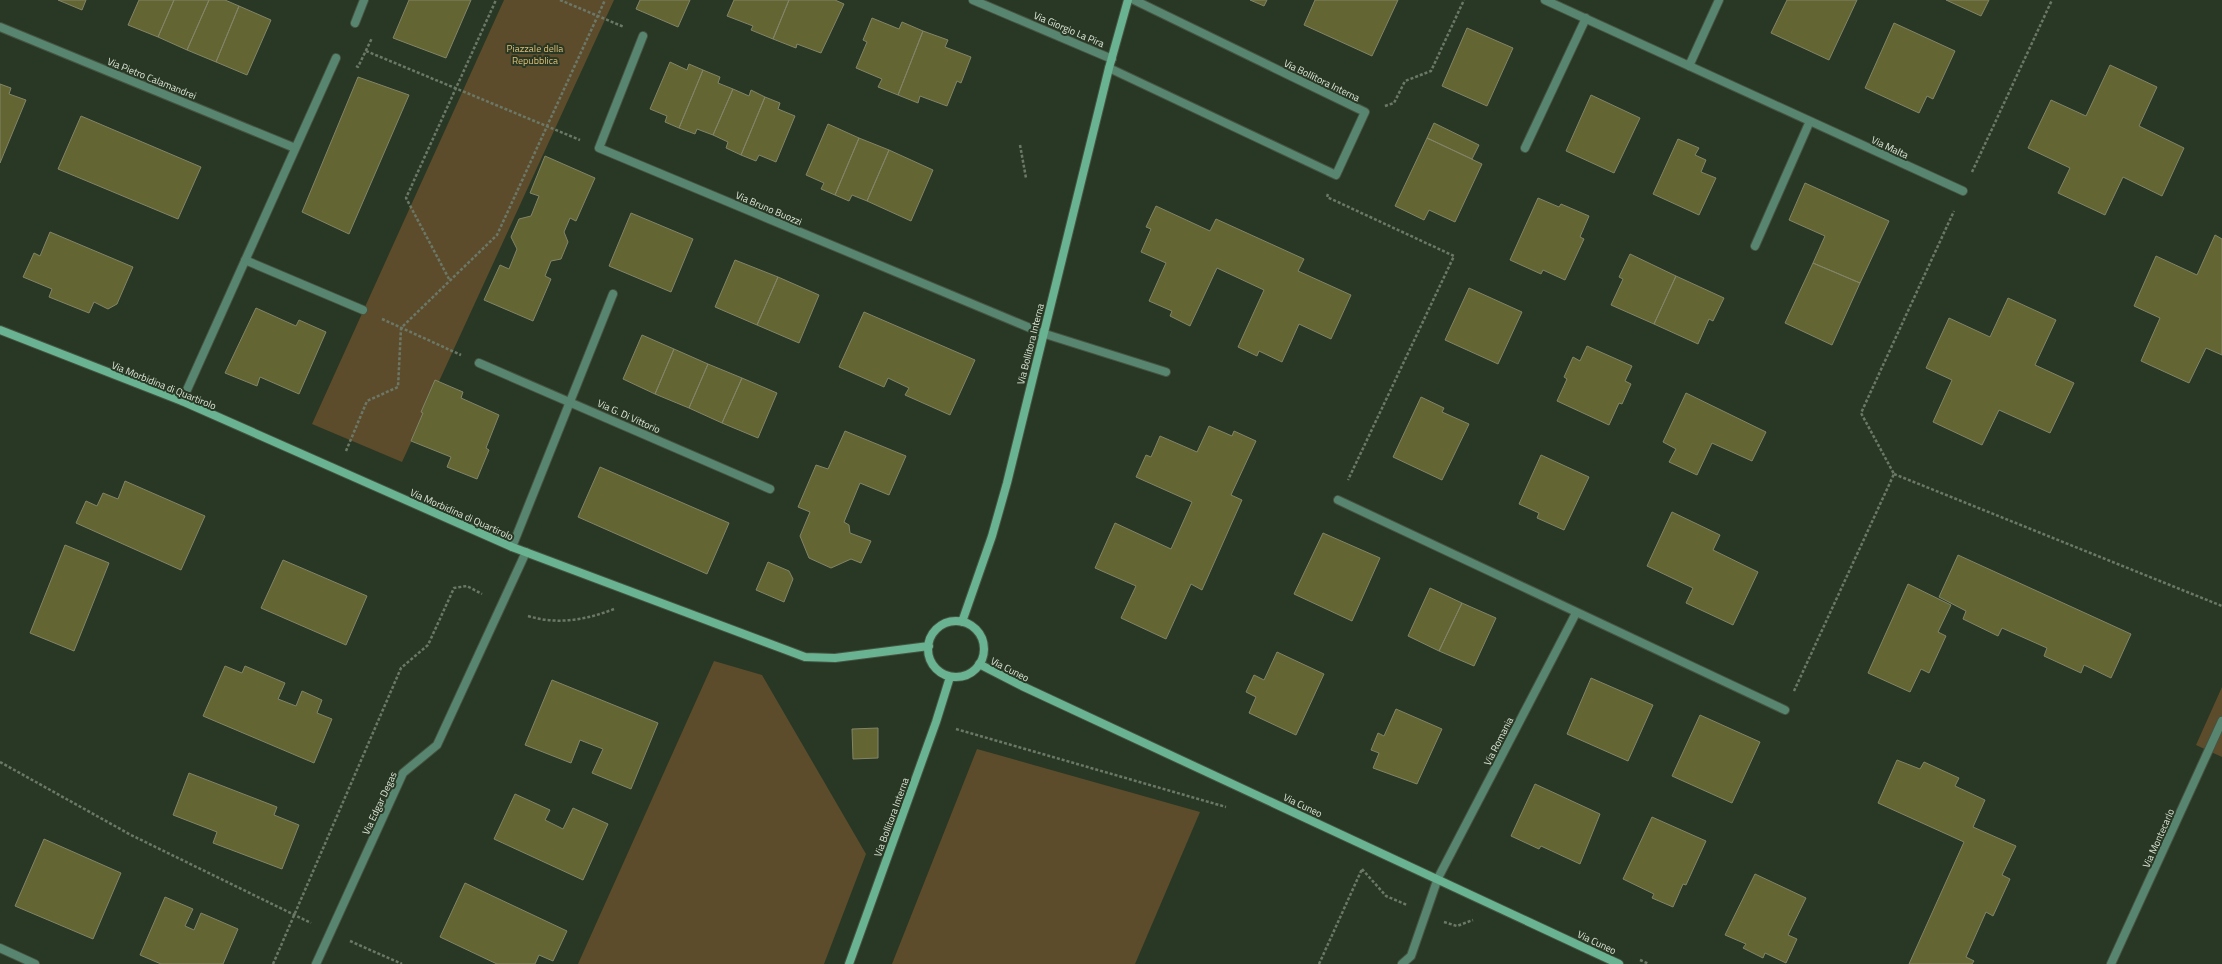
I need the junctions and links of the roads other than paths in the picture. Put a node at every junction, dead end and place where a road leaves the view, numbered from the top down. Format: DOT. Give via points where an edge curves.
graph roads {
  1 [pos="364,0"];
  2 [pos="973,0"];
  3 [pos="1128,0"];
  4 [pos="1134,0"];
  5 [pos="1545,0"];
  6 [pos="1719,0"];
  7 [pos="1586,18"];
  8 [pos="354,23"];
  9 [pos="0,26"];
  10 [pos="643,36"];
  11 [pos="336,58"];
  12 [pos="1112,59"];
  13 [pos="1689,66"];
  14 [pos="1109,68"];
  15 [pos="1810,121"];
  16 [pos="295,148"];
  17 [pos="1524,148"];
  18 [pos="1963,191"];
  19 [pos="1755,246"];
  20 [pos="245,260"];
  21 [pos="613,294"];
  22 [pos="363,310"];
  23 [pos="0,330"];
  24 [pos="1042,333"];
  25 [pos="479,363"];
  26 [pos="1166,372"];
  27 [pos="182,401"];
  28 [pos="569,401"];
  29 [pos="770,489"];
  30 [pos="1338,500"];
  31 [pos="512,547"];
  32 [pos="526,552"];
  33 [pos="1576,613"];
  34 [pos="962,622"];
  35 [pos="929,646"];
  36 [pos="979,664"];
  37 [pos="950,677"];
  38 [pos="1785,710"];
  39 [pos="2222,721"];
  40 [pos="1438,878"];
  41 [pos="0,948"];
  42 [pos="35,964"];
  43 [pos="316,964"];
  44 [pos="849,964"];
  45 [pos="1402,964"];
  46 [pos="1619,964"];
  47 [pos="2111,964"];
  1 -- 8 [label="street"];
  2 -- 12 [label="street, Via Giorgio La Pira"];
  3 -- 12 [label="street, Via Bollitora Interna"];
  4 -- 14 [label="street, Via Bollitora Interna" via="1365,112 1336,175"];
  5 -- 7 [label="street, Via Malta"];
  6 -- 13 [label="street"];
  7 -- 13 [label="street, Via Malta"];
  7 -- 17 [label="street"];
  9 -- 16 [label="street, Via Pietro Calamandrei"];
  10 -- 24 [label="street, Via Bruno Buozzi" via="599,148"];
  11 -- 16 [label="street"];
  12 -- 14 [label="street, Via Bollitora Interna"];
  13 -- 15 [label="street, Via Malta"];
  14 -- 24 [label="street, Via Bollitora Interna"];
  15 -- 18 [label="street, Via Malta"];
  15 -- 19 [label="street"];
  16 -- 20 [label="street"];
  20 -- 22 [label="street"];
  20 -- 27 [label="street"];
  21 -- 28 [label="street"];
  23 -- 27 [label="street, Via Morbidina di Quartirolo"];
  24 -- 26 [label="street, Via Bruno Buozzi"];
  24 -- 34 [label="street, Via Bollitora Interna" via="1000,506"];
  25 -- 28 [label="street, Via G. Di Vittorio"];
  27 -- 31 [label="street, Via Morbidina di Quartirolo"];
  28 -- 29 [label="street, Via G. Di Vittorio"];
  28 -- 31 [label="street"];
  30 -- 33 [label="street"];
  31 -- 32 [label="street, Via Morbidina di Quartirolo"];
  32 -- 35 [label="street, Via Morbidina di Quartirolo" via="805,657 835,658"];
  32 -- 43 [label="street, Via Edgar Degas" via="437,745 403,773"];
  33 -- 38 [label="street"];
  33 -- 40 [label="street, Via Romania"];
  34 -- 35 [label="street" via="940,627 930,639"];
  34 -- 36 [label="street" via="980,635 984,650"];
  35 -- 37 [label="street" via="931,662"];
  36 -- 37 [label="street" via="963,676"];
  36 -- 40 [label="street, Via Cuneo"];
  37 -- 44 [label="street, Via Bollitora Interna"];
  39 -- 47 [label="street, Via Montecarlo"];
  40 -- 45 [label="street, Via Romania" via="1411,956"];
  40 -- 46 [label="street, Via Cuneo"];
  41 -- 42 [label="street"];
}
